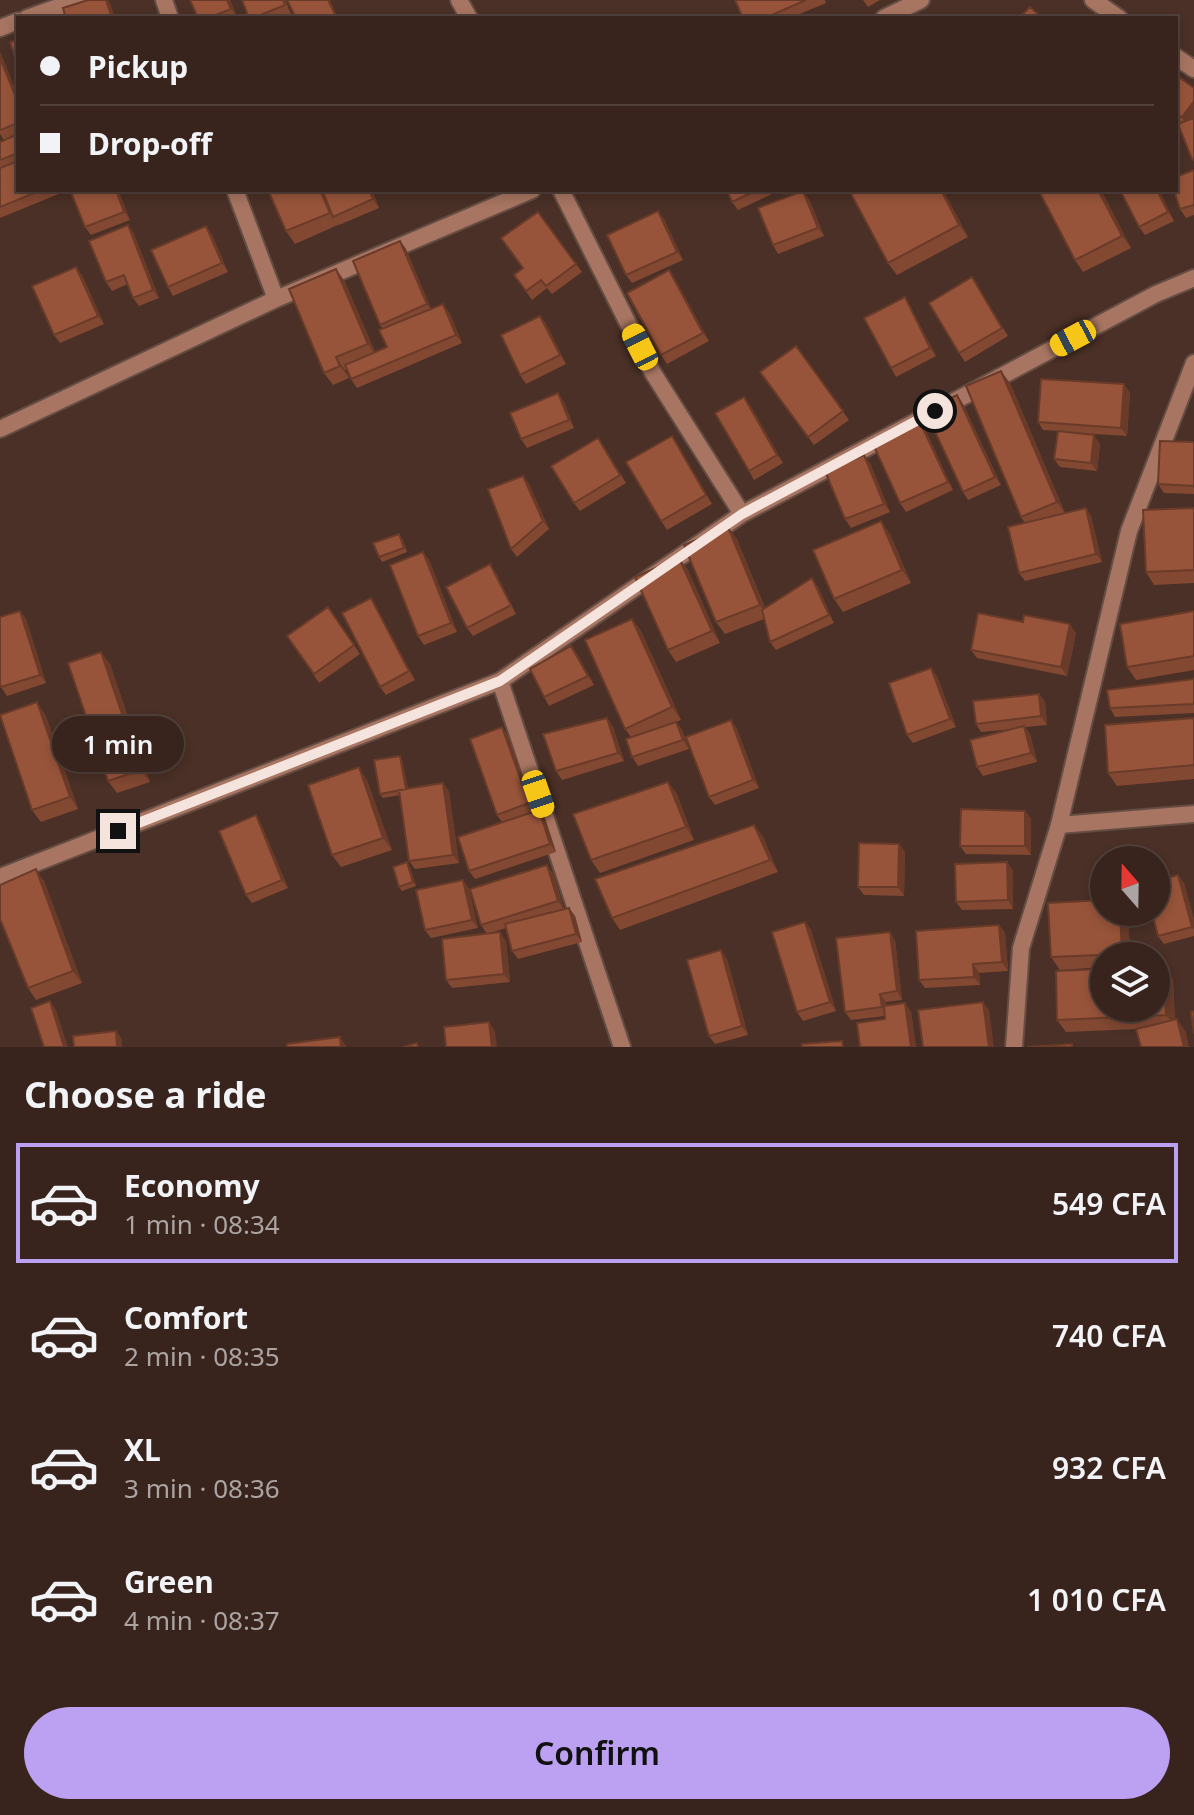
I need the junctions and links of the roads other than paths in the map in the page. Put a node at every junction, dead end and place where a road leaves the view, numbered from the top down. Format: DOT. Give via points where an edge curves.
graph roads {
  1 [pos="78,0"];
  2 [pos="921,0"];
  3 [pos="1093,0"];
  4 [pos="33,16"];
  5 [pos="888,16"];
  6 [pos="1116,16"];
  7 [pos="236,192"];
  8 [pos="527,192"];
  9 [pos="562,192"];
  10 [pos="1194,278"];
  11 [pos="276,299"];
  12 [pos="1194,363"];
  13 [pos="0,429"];
  14 [pos="742,514"];
  15 [pos="500,681"];
  16 [pos="1194,814"];
  17 [pos="1059,825"];
  18 [pos="0,877"];
  19 [pos="622,1047"];
  20 [pos="1014,1047"];
  1 -- 4 [label="street"];
  2 -- 5 [label="street"];
  3 -- 6 [label="street"];
  7 -- 11 [label="street"];
  8 -- 11 [label="street"];
  9 -- 14 [label="street" via="653,373"];
  10 -- 14 [label="street"];
  11 -- 13 [label="street"];
  12 -- 17 [label="street" via="1129,531"];
  14 -- 15 [label="street"];
  15 -- 18 [label="street"];
  15 -- 19 [label="street"];
  16 -- 17 [label="street"];
  17 -- 20 [label="street" via="1021,948"];
}
